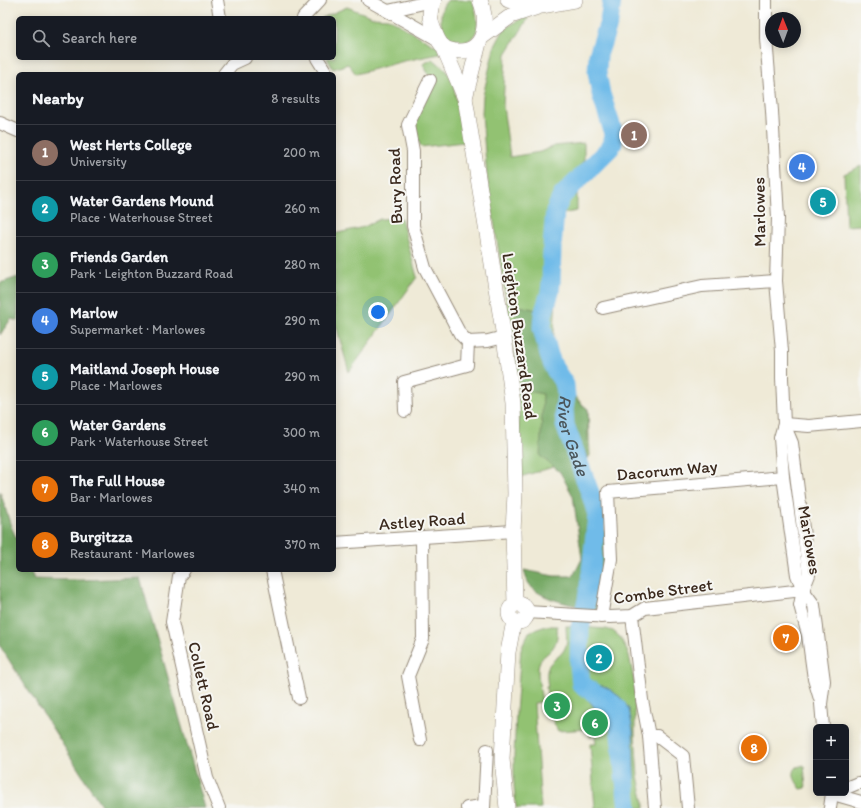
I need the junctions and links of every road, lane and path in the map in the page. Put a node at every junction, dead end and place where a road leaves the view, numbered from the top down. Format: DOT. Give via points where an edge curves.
graph roads {
  1 [pos="217,0"];
  2 [pos="320,0"];
  3 [pos="368,0"];
  4 [pos="480,0"];
  5 [pos="508,0"];
  6 [pos="575,0"];
  7 [pos="766,0"];
  8 [pos="433,1"];
  9 [pos="542,6"];
  10 [pos="388,11"];
  11 [pos="220,16"];
  12 [pos="305,16"];
  13 [pos="481,40"];
  14 [pos="440,42"];
  15 [pos="318,60"];
  16 [pos="230,61"];
  17 [pos="225,72"];
  18 [pos="326,72"];
  19 [pos="430,80"];
  20 [pos="464,98"];
  21 [pos="0,123"];
  22 [pos="16,130"];
  23 [pos="776,281"];
  24 [pos="603,308"];
  25 [pos="504,337"];
  26 [pos="468,342"];
  27 [pos="405,411"];
  28 [pos="861,421"];
  29 [pos="784,424"];
  30 [pos="783,477"];
  31 [pos="513,531"];
  32 [pos="422,538"];
  33 [pos="336,543"];
  34 [pos="183,572"];
  35 [pos="272,572"];
  36 [pos="803,590"];
  37 [pos="521,608"];
  38 [pos="598,616"];
  39 [pos="632,616"];
  40 [pos="299,698"];
  41 [pos="823,724"];
  42 [pos="648,736"];
  43 [pos="420,740"];
  44 [pos="487,750"];
  45 [pos="861,783"];
  46 [pos="849,787"];
  47 [pos="832,796"];
  48 [pos="842,796"];
  49 [pos="861,802"];
  50 [pos="483,807"];
  51 [pos="219,808"];
  52 [pos="467,808"];
  53 [pos="507,808"];
  54 [pos="655,808"];
  55 [pos="688,808"];
  56 [pos="830,808"];
  1 -- 11 [label="street"];
  2 -- 12 [label="street"];
  3 -- 10 [label="street"];
  4 -- 13 [label="main road, Leighton Buzzard Road" via="484,20"];
  5 -- 9 [label="main road"];
  6 -- 9 [label="main road"];
  7 -- 23 [label="street, Marlowes" via="766,38 778,218"];
  8 -- 10 [label="street"];
  8 -- 14 [label="main road, Leighton Buzzard Road" via="430,16"];
  9 -- 13 [label="main road" via="511,16"];
  10 -- 14 [label="street"];
  13 -- 14 [label="main road" via="470,50 464,51 452,50"];
  13 -- 20 [label="main road, Leighton Buzzard Road"];
  14 -- 20 [label="main road, Leighton Buzzard Road"];
  15 -- 18 [label="street"];
  16 -- 17 [label="street"];
  19 -- 26 [label="street, Bury Road" via="408,125 413,151 413,226 425,268 460,334"];
  20 -- 25 [label="main road, Leighton Buzzard Road"];
  21 -- 22 [label="street"];
  23 -- 24 [label="street" via="702,286"];
  23 -- 29 [label="street, Marlowes" via="782,351"];
  25 -- 26 [label="street"];
  25 -- 31 [label="main road, Leighton Buzzard Road" via="513,403"];
  26 -- 27 [label="street" via="467,365 404,382"];
  28 -- 29 [label="street" via="809,426"];
  29 -- 30 [label="street, Marlowes" via="780,438"];
  29 -- 36 [label="street, Marlowes" via="792,443 809,575"];
  30 -- 36 [label="street, Marlowes" via="797,575"];
  30 -- 38 [label="street, Dacorum Way" via="608,492 611,559"];
  31 -- 32 [label="street, Astley Road"];
  31 -- 37 [label="main road, Leighton Buzzard Road"];
  32 -- 33 [label="street, Astley Road"];
  32 -- 43 [label="street" via="422,639 408,676"];
  34 -- 51 [label="street, Collett Road" via="172,622 207,778"];
  35 -- 40 [label="street"];
  36 -- 39 [label="street, Combe Street" via="645,608"];
  36 -- 41 [label="street, Marlowes" via="800,605 808,635 814,679 822,704"];
  37 -- 38 [label="street, Combe Street"];
  37 -- 53 [label="main road, Leighton Buzzard Road" via="512,606 509,611 514,621 508,652 502,759"];
  38 -- 39 [label="street, Combe Street"];
  39 -- 42 [label="street"];
  42 -- 54 [label="street"];
  42 -- 55 [label="street" via="657,736 683,756"];
  44 -- 50 [label="street"];
  45 -- 46 [label="street"];
  47 -- 56 [label="street"];
  48 -- 49 [label="street"];
  50 -- 52 [label="street"];
}
